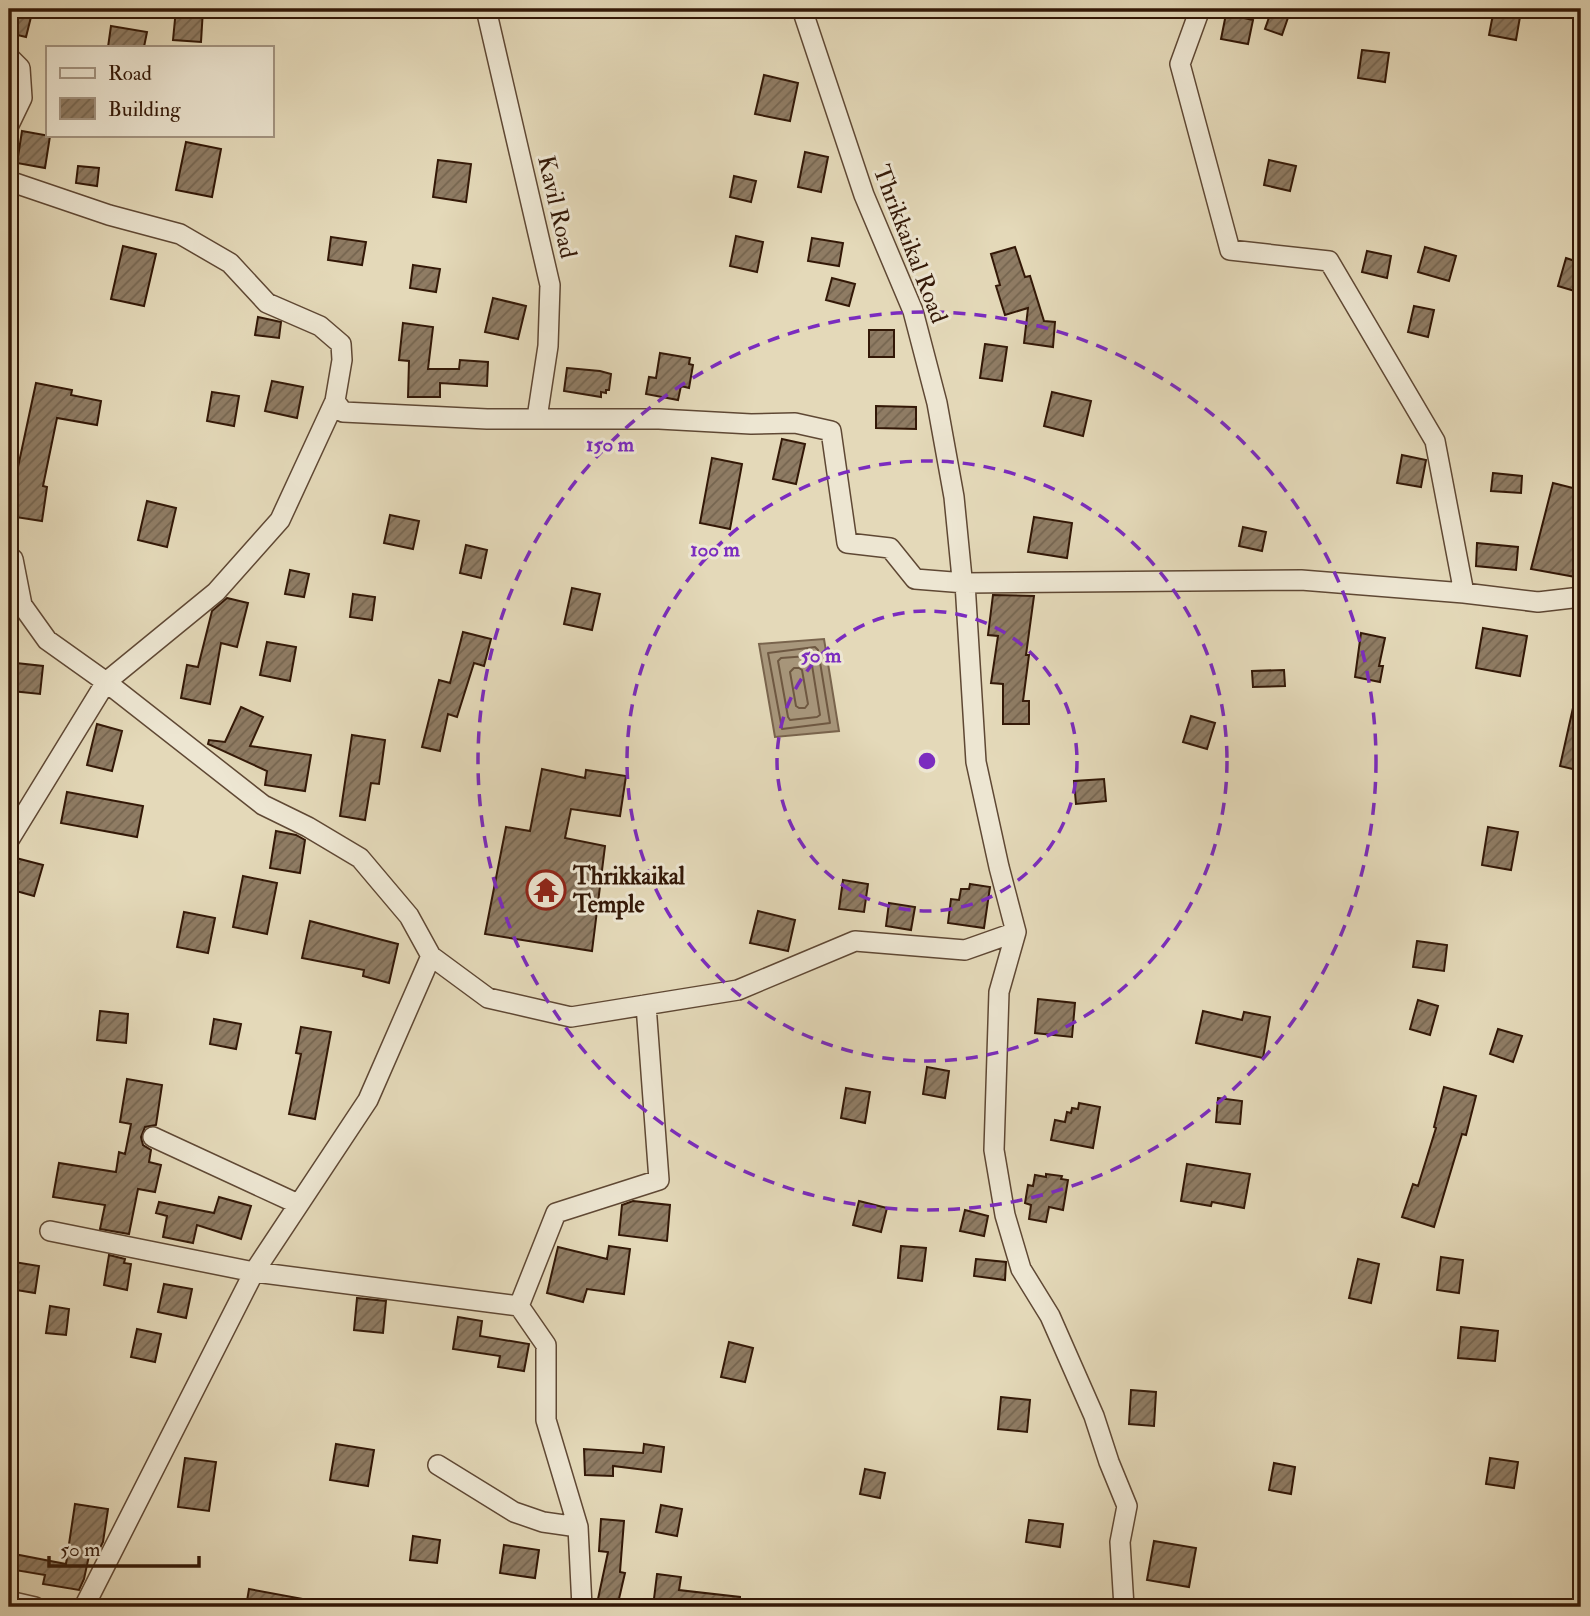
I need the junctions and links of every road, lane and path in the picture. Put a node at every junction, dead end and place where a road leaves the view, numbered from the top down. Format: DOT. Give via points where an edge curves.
graph roads {
  1 [pos="486,9"];
  2 [pos="802,9"];
  3 [pos="1199,9"];
  4 [pos="9,57"];
  5 [pos="9,125"];
  6 [pos="9,181"];
  7 [pos="335,401"];
  8 [pos="537,418"];
  9 [pos="9,556"];
  10 [pos="965,583"];
  11 [pos="1464,593"];
  12 [pos="1581,597"];
  13 [pos="106,682"];
  14 [pos="9,839"];
  15 [pos="1017,932"];
  16 [pos="431,956"];
  17 [pos="646,1004"];
  18 [pos="153,1137"];
  19 [pos="298,1204"];
  20 [pos="50,1231"];
  21 [pos="254,1272"];
  22 [pos="519,1306"];
  23 [pos="438,1465"];
  24 [pos="578,1527"];
  25 [pos="9,1601"];
  26 [pos="35,1607"];
  27 [pos="84,1607"];
  28 [pos="582,1607"];
  29 [pos="1124,1607"];
  1 -- 8 [label="street, Kavil Road" via="550,285 548,346"];
  2 -- 10 [label="street, Thrikkaikal Road" via="864,195 914,311 937,403"];
  3 -- 11 [label="street" via="1180,64 1230,250 1329,261 1435,440"];
  4 -- 5 [label="street" via="20,68 22,98"];
  6 -- 7 [label="street" via="180,234 230,263 267,303 320,326 341,344"];
  7 -- 8 [label="street" via="343,412"];
  7 -- 13 [label="street" via="280,520 216,592"];
  8 -- 10 [label="street" via="795,423 831,431 847,543 890,548 915,579"];
  9 -- 13 [label="street" via="22,605 47,640"];
  10 -- 11 [label="street" via="1301,580"];
  10 -- 15 [label="street, Thrikkaikal Road" via="976,762"];
  11 -- 12 [label="street" via="1538,603"];
  13 -- 14 [label="street"];
  13 -- 16 [label="street" via="263,804 360,858 409,916"];
  15 -- 17 [label="street" via="965,950 855,941 738,990"];
  15 -- 29 [label="street" via="999,992 995,1150 1005,1214 1020,1269 1050,1316 1127,1506 1120,1542"];
  16 -- 17 [label="street" via="488,998 571,1017"];
  16 -- 19 [label="street" via="368,1100"];
  17 -- 22 [label="street" via="659,1180 556,1213"];
  18 -- 19 [label="street"];
  19 -- 21 [label="street"];
  20 -- 21 [label="street"];
  21 -- 22 [label="street"];
  21 -- 27 [label="street"];
  22 -- 24 [label="street" via="546,1345 546,1420"];
  23 -- 24 [label="street" via="514,1512"];
  24 -- 28 [label="street"];
  25 -- 26 [label="street"];
}
